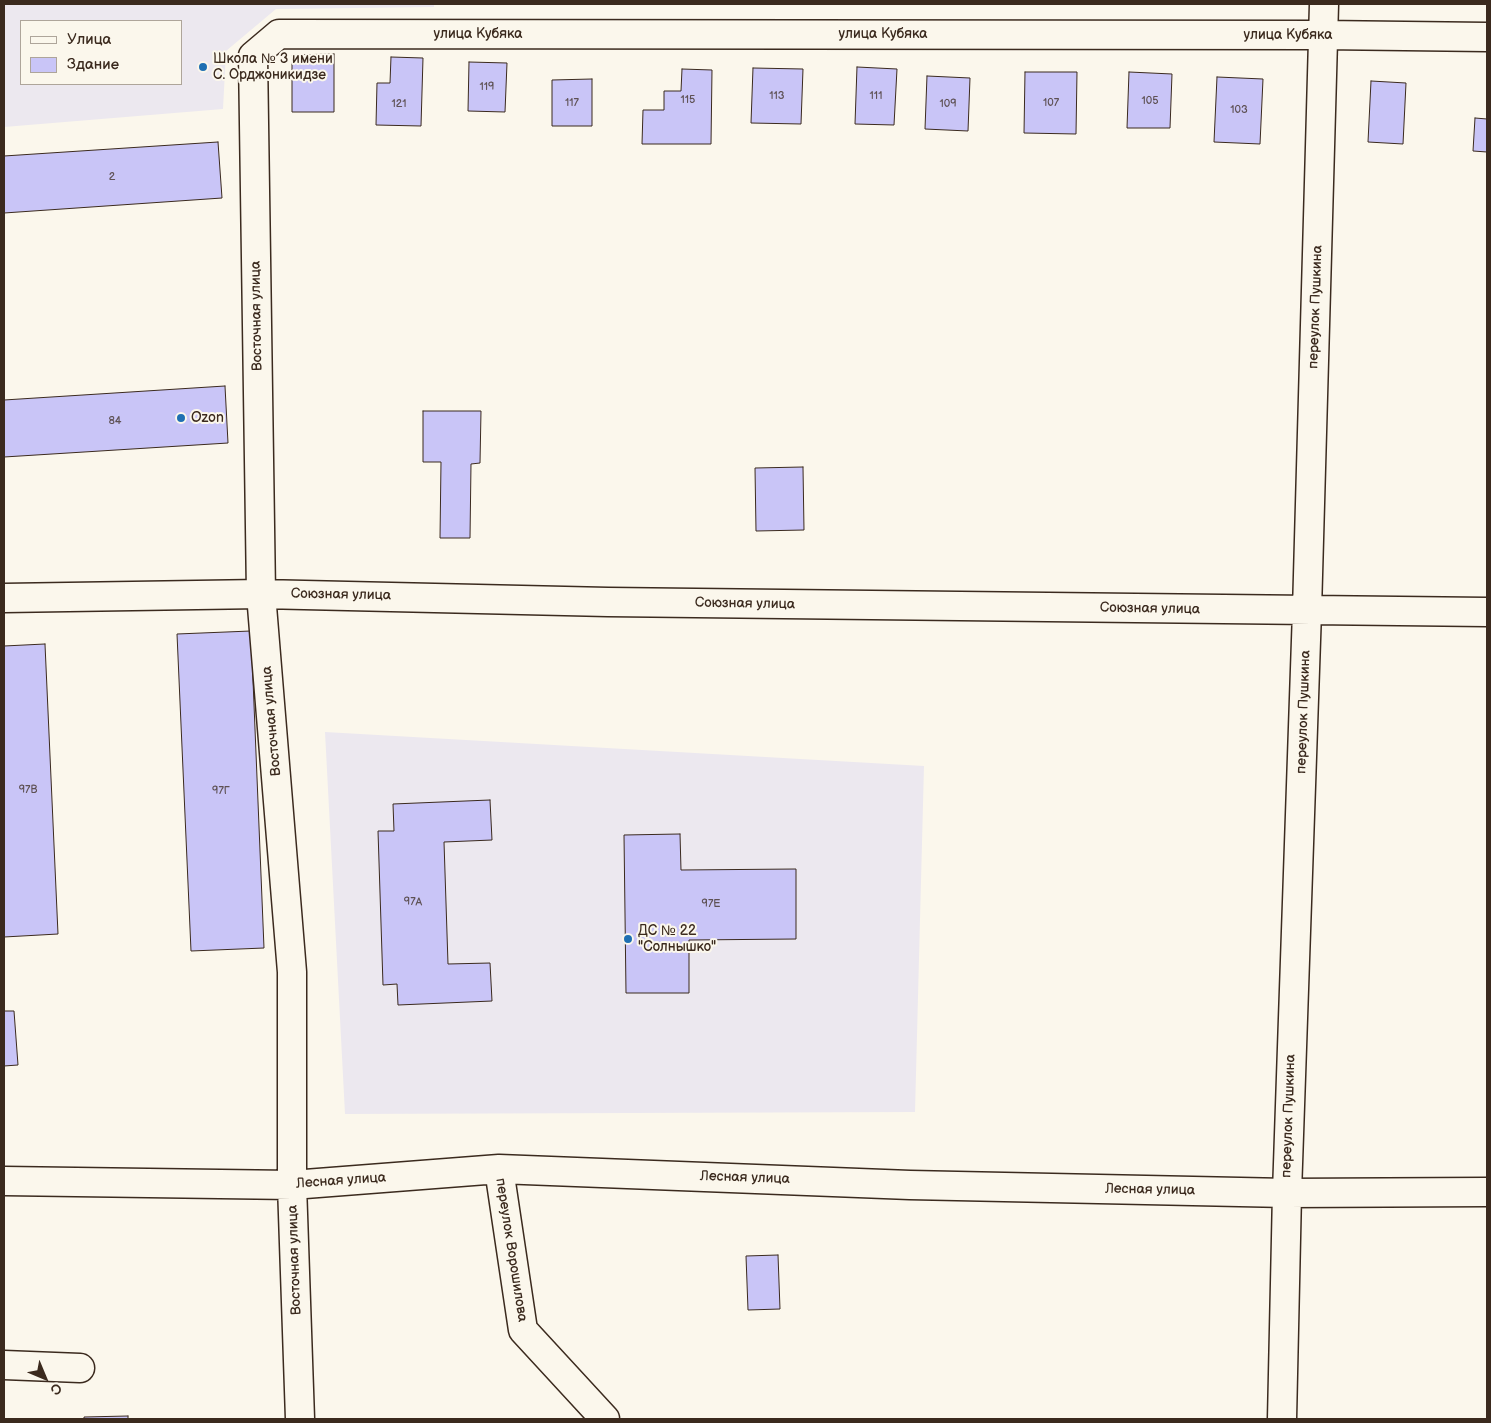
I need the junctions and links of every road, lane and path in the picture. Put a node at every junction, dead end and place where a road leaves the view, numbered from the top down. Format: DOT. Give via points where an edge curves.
graph roads {
  1 [pos="1324,4"];
  2 [pos="279,34"];
  3 [pos="1323,35"];
  4 [pos="1487,37"];
  5 [pos="262,594"];
  6 [pos="4,598"];
  7 [pos="1307,611"];
  8 [pos="1487,612"];
  9 [pos="498,1169"];
  10 [pos="4,1181"];
  11 [pos="292,1185"];
  12 [pos="1487,1192"];
  13 [pos="1287,1193"];
  14 [pos="4,1365"];
  15 [pos="80,1368"];
  16 [pos="300,1419"];
  17 [pos="605,1419"];
  18 [pos="1282,1419"];
  1 -- 3 [label="street, переулок Пушкина"];
  2 -- 3 [label="street, улица Кубяка"];
  2 -- 5 [label="street, Восточная улица" via="253,56"];
  3 -- 4 [label="street, улица Кубяка"];
  3 -- 7 [label="street, переулок Пушкина"];
  5 -- 6 [label="street, Союзная улица"];
  5 -- 7 [label="street, Союзная улица"];
  5 -- 11 [label="street, Восточная улица" via="292,972"];
  7 -- 8 [label="street, Союзная улица"];
  7 -- 13 [label="street, переулок Пушкина"];
  9 -- 11 [label="street, Лесная улица"];
  9 -- 13 [label="street, Лесная улица" via="910,1185"];
  9 -- 17 [label="street, переулок Ворошилова" via="523,1330"];
  10 -- 11 [label="street, Лесная улица"];
  11 -- 16 [label="street, Восточная улица"];
  12 -- 13 [label="street, Лесная улица"];
  13 -- 18 [label="street, переулок Пушкина"];
  14 -- 15 [label="street"];
}
